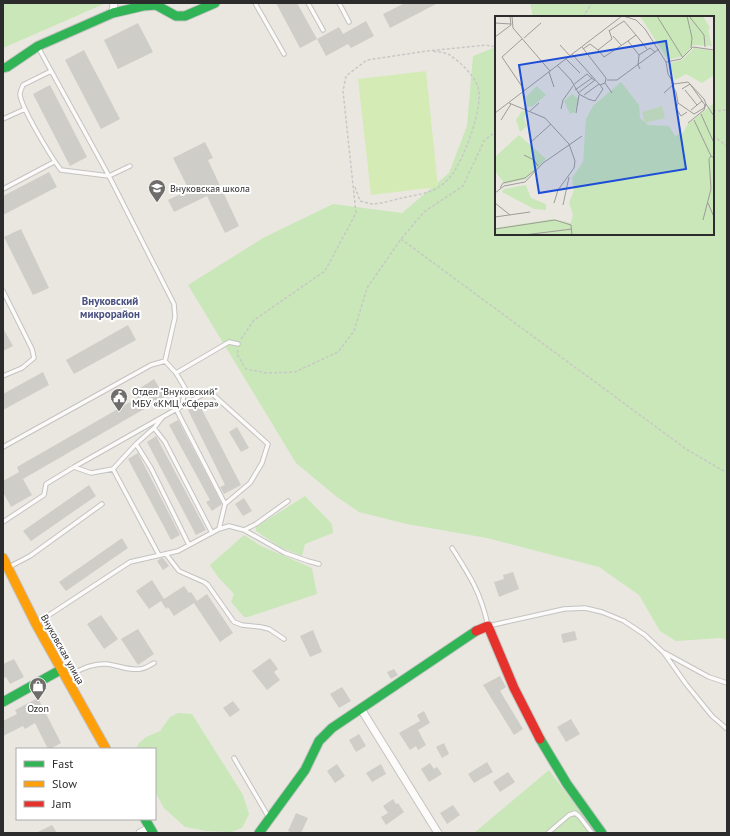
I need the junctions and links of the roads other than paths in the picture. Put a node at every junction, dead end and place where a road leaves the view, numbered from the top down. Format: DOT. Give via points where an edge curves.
graph roads {
  1 [pos="114,3"];
  2 [pos="215,3"];
  3 [pos="308,3"];
  4 [pos="339,3"];
  5 [pos="257,4"];
  6 [pos="113,13"];
  7 [pos="349,22"];
  8 [pos="323,30"];
  9 [pos="38,46"];
  10 [pos="284,54"];
  11 [pos="3,68"];
  12 [pos="51,70"];
  13 [pos="25,109"];
  14 [pos="3,119"];
  15 [pos="54,162"];
  16 [pos="130,166"];
  17 [pos="110,176"];
  18 [pos="3,189"];
  19 [pos="3,291"];
  20 [pos="238,344"];
  21 [pos="165,361"];
  22 [pos="176,373"];
  23 [pos="3,376"];
  24 [pos="182,406"];
  25 [pos="176,409"];
  26 [pos="164,415"];
  27 [pos="154,428"];
  28 [pos="136,444"];
  29 [pos="3,447"];
  30 [pos="74,467"];
  31 [pos="113,469"];
  32 [pos="288,500"];
  33 [pos="102,504"];
  34 [pos="225,504"];
  35 [pos="3,522"];
  36 [pos="218,529"];
  37 [pos="244,530"];
  38 [pos="212,533"];
  39 [pos="189,545"];
  40 [pos="452,548"];
  41 [pos="166,554"];
  42 [pos="159,555"];
  43 [pos="3,558"];
  44 [pos="320,564"];
  45 [pos="8,567"];
  46 [pos="36,624"];
  47 [pos="488,626"];
  48 [pos="284,639"];
  49 [pos="664,653"];
  50 [pos="154,662"];
  51 [pos="64,673"];
  52 [pos="727,683"];
  53 [pos="3,702"];
  54 [pos="361,709"];
  55 [pos="727,729"];
  56 [pos="105,748"];
  57 [pos="234,758"];
  58 [pos="269,818"];
  59 [pos="146,820"];
  60 [pos="151,830"];
  61 [pos="140,833"];
  62 [pos="259,833"];
  63 [pos="438,833"];
  64 [pos="548,833"];
  65 [pos="592,833"];
  66 [pos="602,833"];
  1 -- 6 [label="street"];
  2 -- 6 [label="street" via="185,16 176,16 156,5"];
  3 -- 8 [label="lane"];
  4 -- 7 [label="lane"];
  5 -- 10 [label="lane"];
  6 -- 9 [label="street"];
  9 -- 11 [label="street"];
  9 -- 12 [label="lane"];
  12 -- 13 [label="lane" via="23,85 20,95"];
  12 -- 17 [label="lane"];
  13 -- 14 [label="lane"];
  13 -- 15 [label="lane"];
  15 -- 17 [label="lane" via="61,170"];
  15 -- 18 [label="lane"];
  16 -- 17 [label="lane"];
  17 -- 21 [label="lane" via="174,304 175,317"];
  19 -- 23 [label="lane" via="34,358 22,368"];
  20 -- 22 [label="lane" via="229,342"];
  21 -- 22 [label="lane"];
  21 -- 29 [label="lane" via="151,365"];
  22 -- 24 [label="lane" via="185,388"];
  24 -- 25 [label="lane"];
  24 -- 34 [label="lane" via="210,391 268,444 262,464 250,483"];
  25 -- 26 [label="lane"];
  25 -- 34 [label="lane"];
  26 -- 27 [label="lane"];
  26 -- 30 [label="lane"];
  27 -- 28 [label="lane"];
  27 -- 38 [label="lane" via="165,442"];
  28 -- 31 [label="lane"];
  28 -- 39 [label="lane" via="151,468"];
  30 -- 31 [label="lane" via="91,472"];
  30 -- 35 [label="lane" via="46,484 44,495"];
  31 -- 42 [label="lane"];
  32 -- 37 [label="lane"];
  33 -- 45 [label="lane" via="30,556"];
  34 -- 36 [label="lane"];
  36 -- 37 [label="lane" via="229,526"];
  36 -- 38 [label="lane"];
  37 -- 44 [label="lane" via="285,553"];
  38 -- 39 [label="lane"];
  39 -- 41 [label="lane"];
  40 -- 47 [label="lane" via="478,592"];
  41 -- 42 [label="lane"];
  41 -- 48 [label="lane" via="179,571 208,585 234,622 242,626 268,629"];
  42 -- 46 [label="lane" via="130,562"];
  43 -- 45 [label="street, Внуковская улица"];
  45 -- 46 [label="street, Внуковская улица"];
  46 -- 51 [label="street, Внуковская улица"];
  47 -- 49 [label="lane" via="564,609 585,608 624,621 645,635"];
  47 -- 54 [label="street" via="472,633"];
  47 -- 66 [label="street" via="518,698 540,739 567,786"];
  49 -- 52 [label="lane" via="709,677"];
  49 -- 55 [label="lane" via="712,716"];
  50 -- 51 [label="lane" via="142,669 134,670 99,664"];
  51 -- 53 [label="street"];
  51 -- 56 [label="street, Внуковская улица"];
  54 -- 58 [label="street" via="332,728 319,741 304,770"];
  54 -- 63 [label="street"];
  57 -- 58 [label="lane"];
  58 -- 62 [label="street"];
  59 -- 60 [label="street"];
  60 -- 61 [label="street"];
  64 -- 65 [label="lane" via="575,813"];
}
